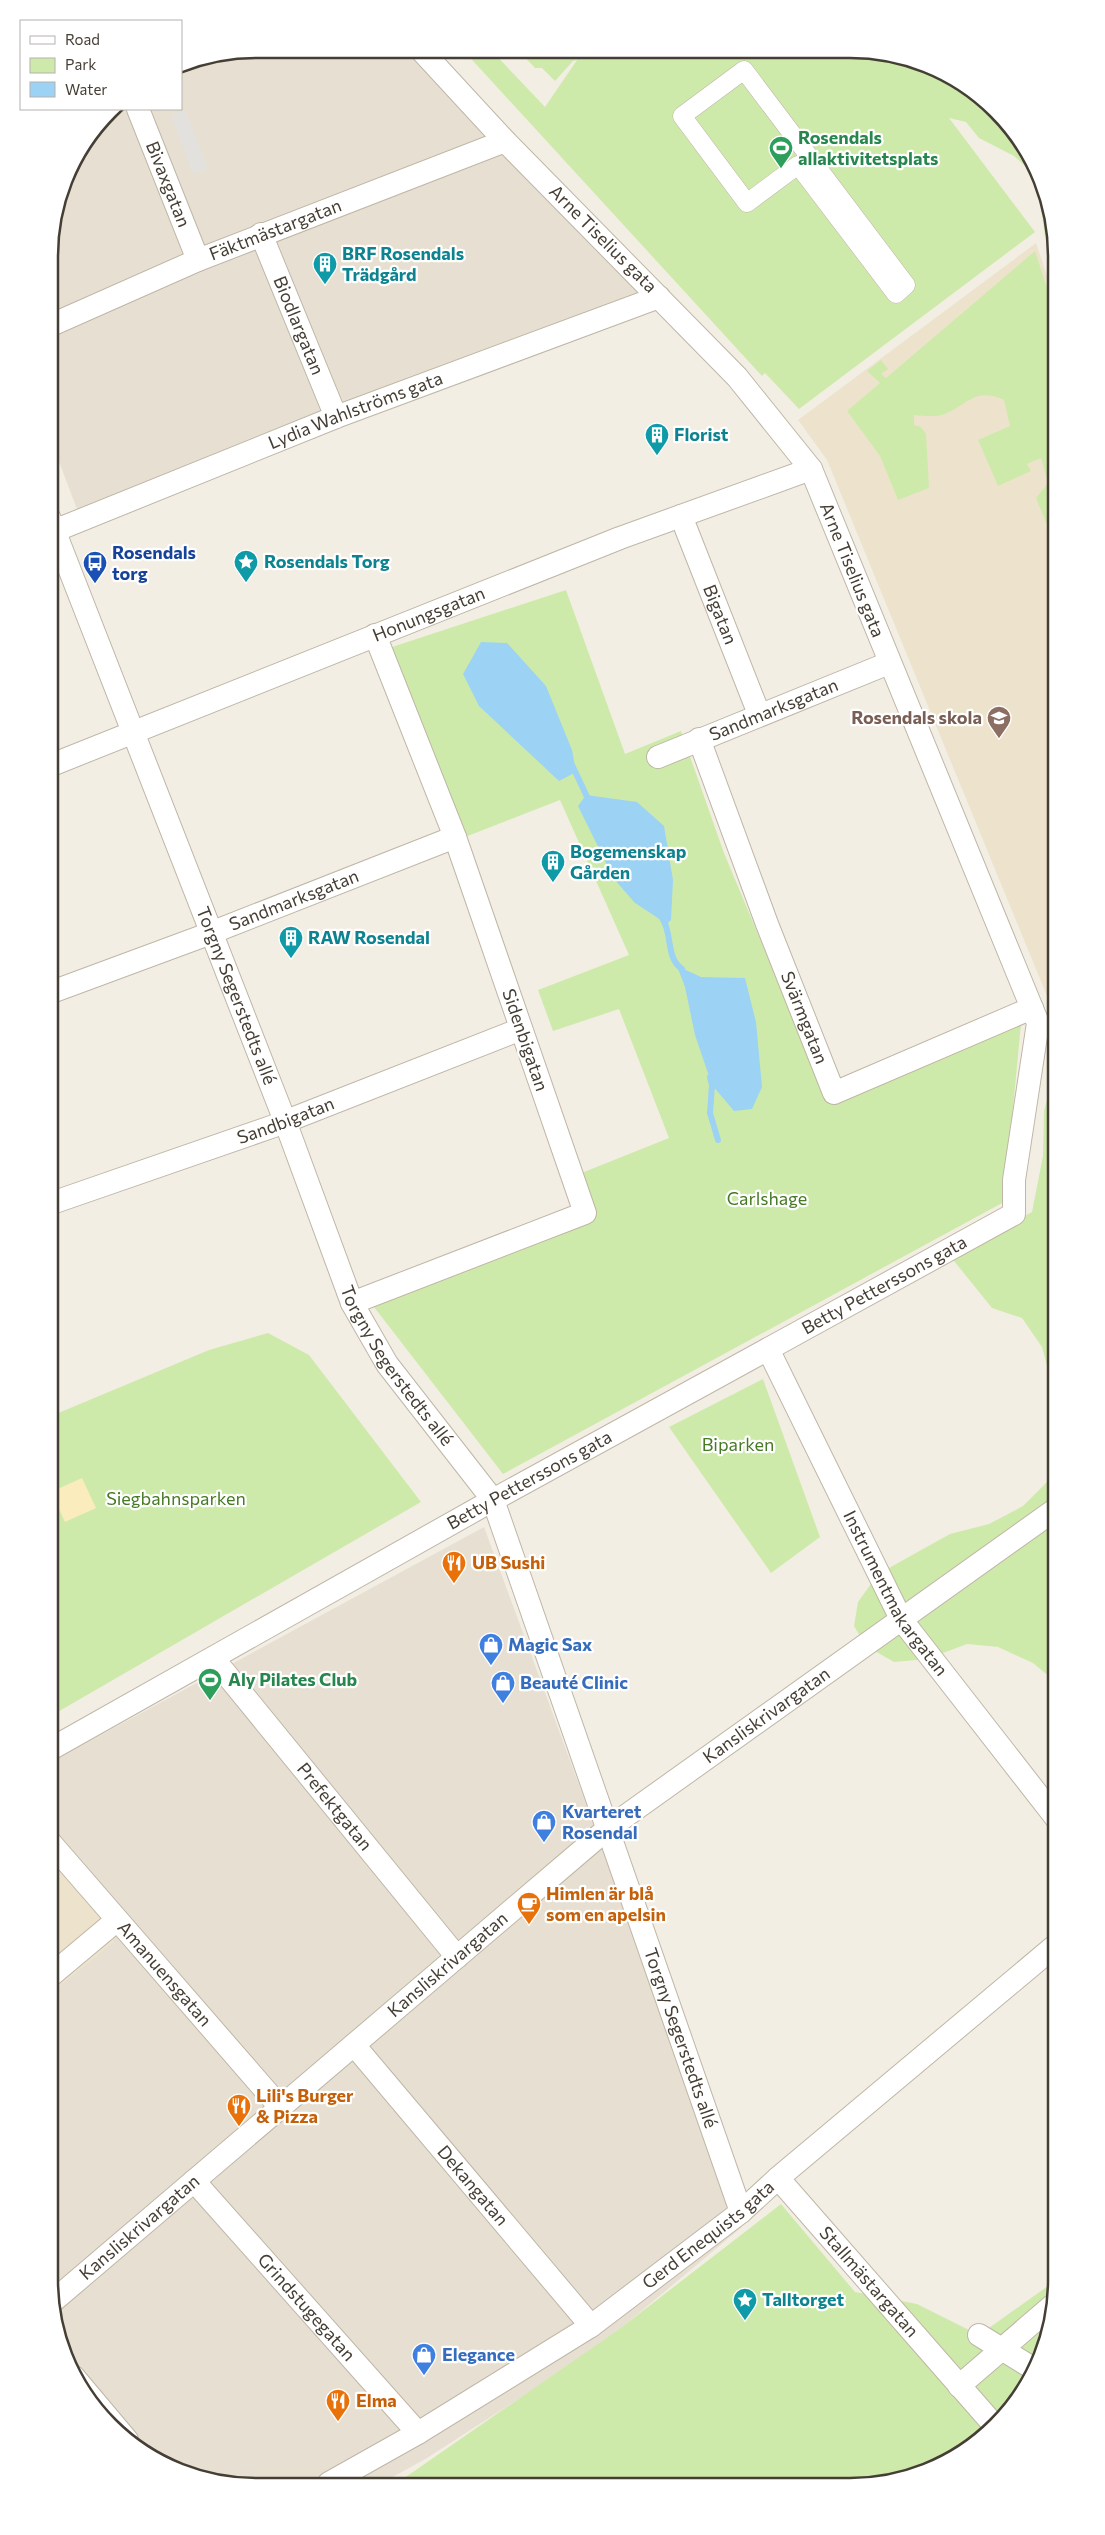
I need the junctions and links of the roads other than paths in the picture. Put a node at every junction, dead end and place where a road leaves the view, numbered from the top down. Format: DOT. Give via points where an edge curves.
graph roads {
  1 [pos="428,58"];
  2 [pos="138,110"];
  3 [pos="506,141"];
  4 [pos="261,234"];
  5 [pos="198,260"];
  6 [pos="906,285"];
  7 [pos="659,296"];
  8 [pos="58,322"];
  9 [pos="336,417"];
  10 [pos="812,469"];
  11 [pos="680,516"];
  12 [pos="58,524"];
  13 [pos="58,544"];
  14 [pos="375,635"];
  15 [pos="889,663"];
  16 [pos="759,714"];
  17 [pos="134,733"];
  18 [pos="699,739"];
  19 [pos="658,757"];
  20 [pos="58,763"];
  21 [pos="455,837"];
  22 [pos="212,933"];
  23 [pos="58,990"];
  24 [pos="1032,1008"];
  25 [pos="521,1029"];
  26 [pos="285,1121"];
  27 [pos="58,1201"];
  28 [pos="1014,1214"];
  29 [pos="352,1303"];
  30 [pos="768,1349"];
  31 [pos="493,1500"];
  32 [pos="1048,1515"];
  33 [pos="901,1619"];
  34 [pos="213,1658"];
  35 [pos="58,1745"];
  36 [pos="1048,1808"];
  37 [pos="606,1830"];
  38 [pos="58,1851"];
  39 [pos="117,1920"];
  40 [pos="1048,1952"];
  41 [pos="457,1957"];
  42 [pos="58,1969"];
  43 [pos="354,2045"];
  44 [pos="280,2108"];
  45 [pos="778,2178"];
  46 [pos="194,2181"];
  47 [pos="741,2212"];
  48 [pos="58,2297"];
  49 [pos="1045,2312"];
  50 [pos="591,2326"];
  51 [pos="979,2335"];
  52 [pos="1002,2349"];
  53 [pos="1028,2365"];
  54 [pos="959,2386"];
  55 [pos="989,2421"];
  56 [pos="418,2433"];
  57 [pos="338,2478"];
  1 -- 3 [label="street, Arne Tiselius gata"];
  2 -- 5 [label="street, Bivaxgatan"];
  3 -- 4 [label="street, Fäktmästargatan"];
  3 -- 7 [label="street, Arne Tiselius gata"];
  4 -- 5 [label="street, Fäktmästargatan"];
  4 -- 9 [label="street, Biodlargatan"];
  5 -- 8 [label="street, Fäktmästargatan"];
  6 -- 6 [label="street" via="896,294 798,165 747,203 682,116 744,70"];
  7 -- 9 [label="street, Lydia Wahlströms gata"];
  7 -- 10 [label="street, Arne Tiselius gata" via="737,377"];
  9 -- 12 [label="street, Lydia Wahlströms gata"];
  10 -- 11 [label="street, Honungsgatan"];
  10 -- 15 [label="street, Arne Tiselius gata"];
  11 -- 14 [label="street, Honungsgatan"];
  11 -- 16 [label="street, Bigatan"];
  13 -- 17 [label="street, Torgny Segerstedts allé"];
  14 -- 17 [label="street, Honungsgatan"];
  14 -- 21 [label="street, Sidenbigatan"];
  15 -- 16 [label="street, Sandmarksgatan"];
  15 -- 24 [label="street, Arne Tiselius gata"];
  16 -- 18 [label="street, Sandmarksgatan"];
  17 -- 20 [label="street, Honungsgatan"];
  17 -- 22 [label="street, Torgny Segerstedts allé"];
  18 -- 19 [label="street, Sandmarksgatan"];
  18 -- 24 [label="street, Svärmgatan" via="834,1093"];
  21 -- 22 [label="street, Sandmarksgatan"];
  21 -- 25 [label="street, Sidenbigatan"];
  22 -- 23 [label="street, Sandmarksgatan"];
  22 -- 26 [label="street, Torgny Segerstedts allé"];
  24 -- 28 [label="street, Arne Tiselius gata" via="1038,1023 1014,1180"];
  25 -- 26 [label="street, Sandbigatan"];
  25 -- 29 [label="street, Sidenbigatan" via="585,1213"];
  26 -- 27 [label="street, Sandbigatan"];
  26 -- 29 [label="street, Torgny Segerstedts allé"];
  28 -- 30 [label="street, Betty Petterssons gata"];
  29 -- 31 [label="street, Torgny Segerstedts allé" via="387,1364"];
  30 -- 31 [label="street, Betty Petterssons gata"];
  30 -- 33 [label="street, Instrumentmakargatan"];
  31 -- 34 [label="street, Betty Petterssons gata"];
  31 -- 37 [label="street, Torgny Segerstedts allé"];
  32 -- 33 [label="street, Kansliskrivargatan"];
  33 -- 36 [label="street, Instrumentmakargatan"];
  33 -- 37 [label="street, Kansliskrivargatan"];
  34 -- 35 [label="street, Betty Petterssons gata"];
  34 -- 41 [label="street, Prefektgatan"];
  37 -- 41 [label="street, Kansliskrivargatan"];
  37 -- 47 [label="street, Torgny Segerstedts allé"];
  38 -- 39 [label="street, Amanuensgatan"];
  39 -- 42 [label="street"];
  39 -- 44 [label="street, Amanuensgatan"];
  40 -- 45 [label="street, Gerd Enequists gata"];
  41 -- 43 [label="street, Kansliskrivargatan"];
  43 -- 44 [label="street, Kansliskrivargatan"];
  43 -- 50 [label="street, Dekangatan"];
  44 -- 46 [label="street, Kansliskrivargatan"];
  45 -- 47 [label="street, Gerd Enequists gata"];
  45 -- 54 [label="street, Stallmästargatan"];
  46 -- 48 [label="street, Kansliskrivargatan"];
  46 -- 56 [label="street, Grindstugegatan"];
  47 -- 50 [label="street, Gerd Enequists gata"];
  49 -- 52 [label="street"];
  50 -- 56 [label="street, Gerd Enequists gata"];
  51 -- 52 [label="street"];
  52 -- 53 [label="street"];
  52 -- 54 [label="street"];
  54 -- 55 [label="street, Stallmästargatan"];
  56 -- 57 [label="street, Gerd Enequists gata"];
}
